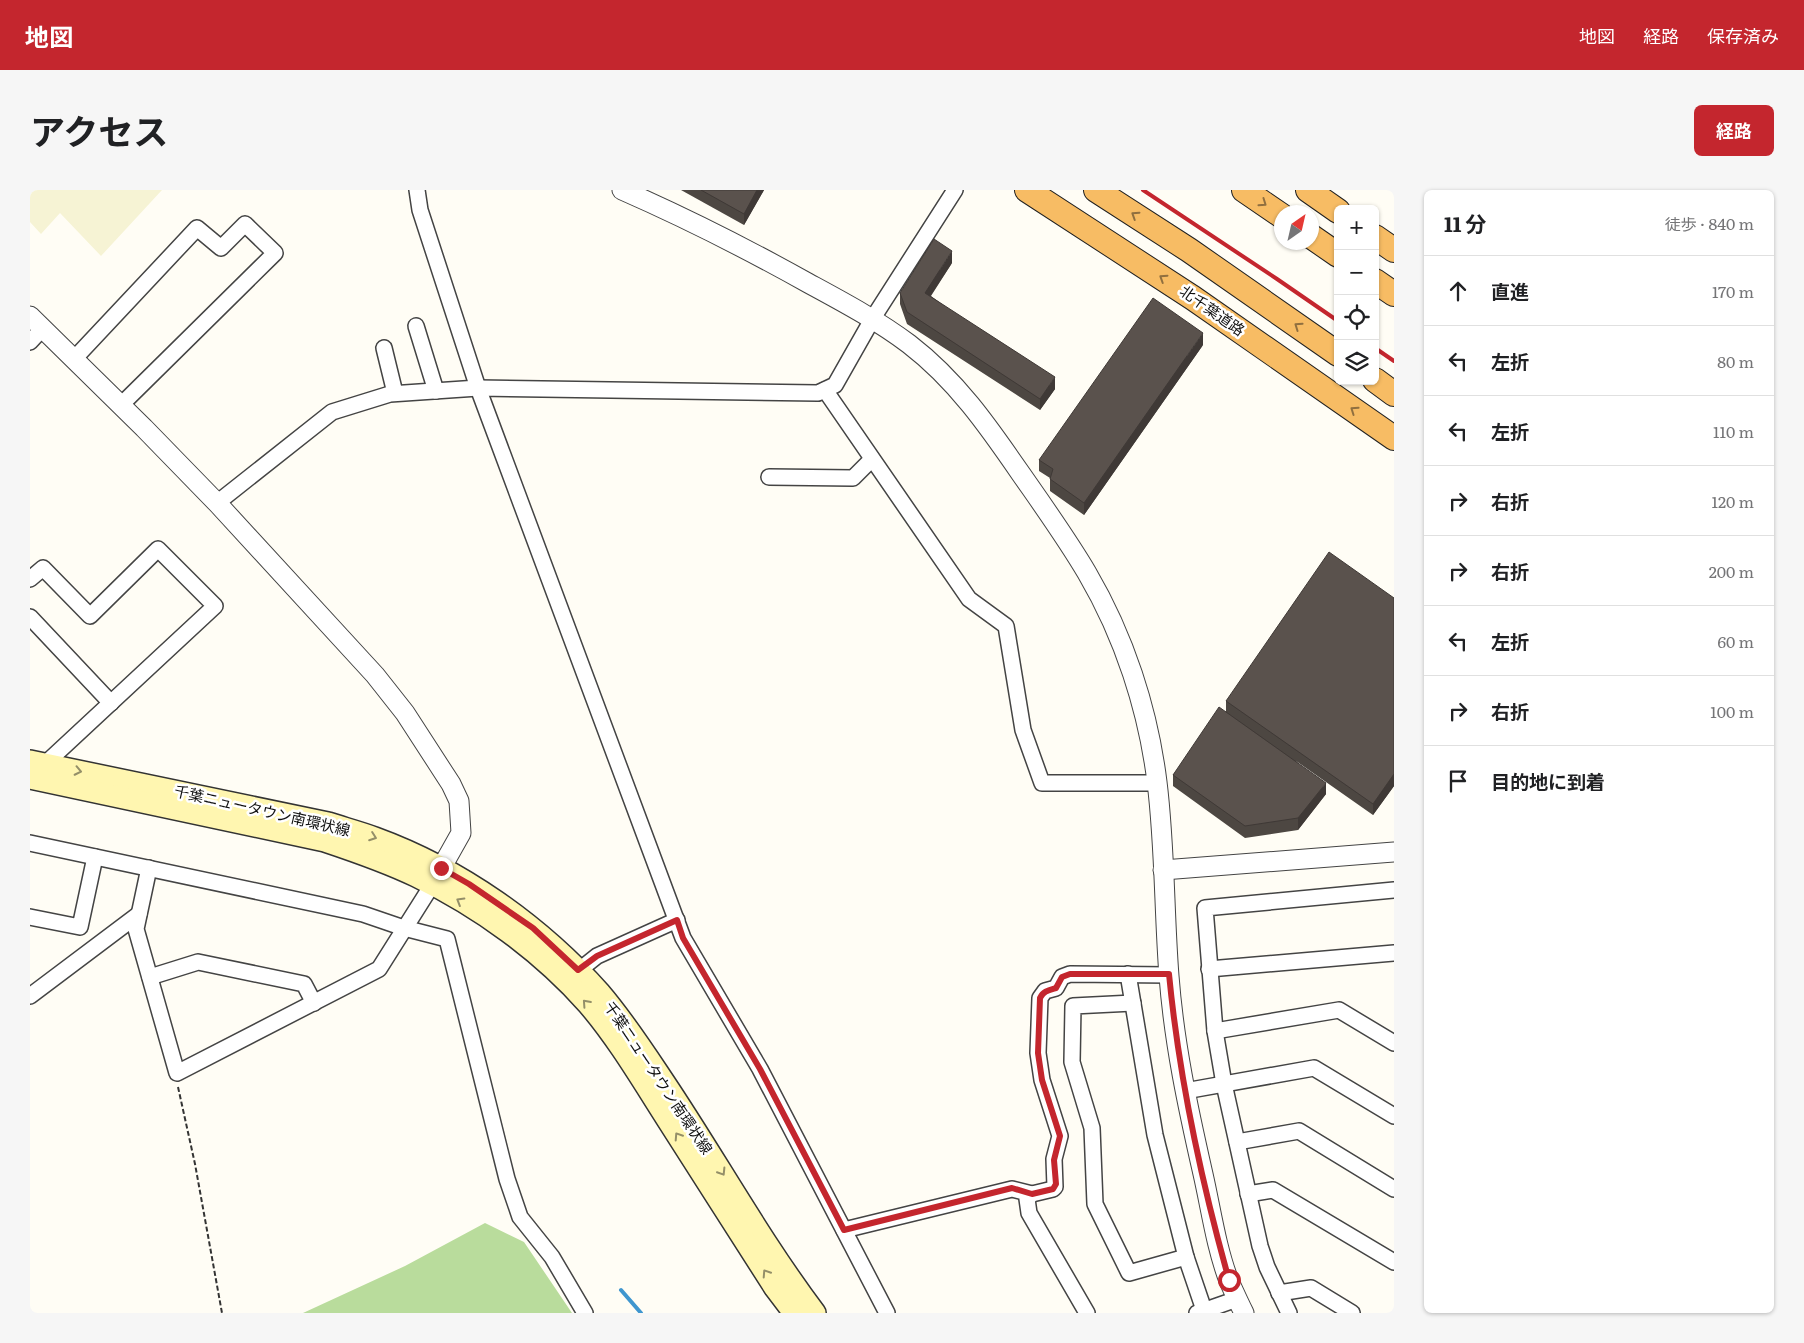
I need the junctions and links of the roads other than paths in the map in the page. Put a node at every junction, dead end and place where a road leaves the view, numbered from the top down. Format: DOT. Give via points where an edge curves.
graph roads {
  1 [pos="416,190"];
  2 [pos="622,190"];
  3 [pos="955,190"];
  4 [pos="1027,190"];
  5 [pos="1096,190"];
  6 [pos="1244,190"];
  7 [pos="1308,190"];
  8 [pos="1334,208"];
  9 [pos="1274,211"];
  10 [pos="1379,240"];
  11 [pos="1319,242"];
  12 [pos="1394,250"];
  13 [pos="1334,252"];
  14 [pos="1379,284"];
  15 [pos="1394,294"];
  16 [pos="873,318"];
  17 [pos="37,322"];
  18 [pos="416,326"];
  19 [pos="30,342"];
  20 [pos="384,348"];
  21 [pos="1334,351"];
  22 [pos="74,359"];
  23 [pos="1379,383"];
  24 [pos="478,388"];
  25 [pos="825,390"];
  26 [pos="436,391"];
  27 [pos="395,393"];
  28 [pos="1394,394"];
  29 [pos="121,405"];
  30 [pos="1394,438"];
  31 [pos="872,459"];
  32 [pos="769,478"];
  33 [pos="217,503"];
  34 [pos="30,579"];
  35 [pos="30,617"];
  36 [pos="111,703"];
  37 [pos="35,768"];
  38 [pos="1157,784"];
  39 [pos="30,843"];
  40 [pos="1394,852"];
  41 [pos="94,857"];
  42 [pos="149,868"];
  43 [pos="1163,870"];
  44 [pos="437,877"];
  45 [pos="1394,890"];
  46 [pos="138,914"];
  47 [pos="30,917"];
  48 [pos="677,920"];
  49 [pos="404,928"];
  50 [pos="1394,953"];
  51 [pos="1209,969"];
  52 [pos="1128,974"];
  53 [pos="1169,974"];
  54 [pos="572,976"];
  55 [pos="150,977"];
  56 [pos="30,996"];
  57 [pos="314,1003"];
  58 [pos="1133,1003"];
  59 [pos="1215,1031"];
  60 [pos="1394,1042"];
  61 [pos="1224,1084"];
  62 [pos="1184,1091"];
  63 [pos="1394,1116"];
  64 [pos="1237,1142"];
  65 [pos="1394,1189"];
  66 [pos="1032,1194"];
  67 [pos="1248,1194"];
  68 [pos="844,1230"];
  69 [pos="1186,1257"];
  70 [pos="1394,1262"];
  71 [pos="1279,1293"];
  72 [pos="1241,1306"];
  73 [pos="1202,1312"];
  74 [pos="585,1313"];
  75 [pos="794,1313"];
  76 [pos="815,1313"];
  77 [pos="887,1313"];
  78 [pos="1087,1313"];
  79 [pos="1289,1313"];
  80 [pos="1352,1313"];
  1 -- 24 [label="street"];
  2 -- 16 [label="street" via="741,246"];
  3 -- 16 [label="street"];
  30 -- 4 [label="highway, 北千葉道路, one-way" via="1193,298"];
  21 -- 5 [label="highway, one-way"];
  6 -- 9 [label="highway, one-way"];
  7 -- 8 [label="highway"];
  10 -- 12 [label="highway"];
  11 -- 13 [label="highway"];
  14 -- 15 [label="highway"];
  16 -- 25 [label="street" via="835,385"];
  16 -- 38 [label="street" via="927,359 972,404 1086,572 1106,609 1131,670 1150,740"];
  17 -- 19 [label="street"];
  17 -- 22 [label="street"];
  18 -- 26 [label="street"];
  20 -- 27 [label="street"];
  22 -- 29 [label="street"];
  22 -- 29 [label="street" via="197,228 221,248 245,224 275,253"];
  23 -- 28 [label="highway"];
  24 -- 25 [label="street" via="818,393"];
  24 -- 26 [label="street"];
  24 -- 48 [label="street"];
  25 -- 31 [label="street"];
  26 -- 27 [label="street"];
  27 -- 33 [label="street" via="332,412"];
  29 -- 33 [label="street"];
  31 -- 32 [label="street" via="853,478"];
  31 -- 38 [label="street" via="968,599 1006,626 1023,730 1042,783"];
  33 -- 44 [label="street" via="384,686 451,784 459,801 461,833"];
  34 -- 36 [label="street" via="43,568 90,616 158,549 214,606"];
  35 -- 36 [label="street"];
  36 -- 37 [label="street"];
  37 -- 44 [label="main road, 千葉ニュータウン南環状線" via="328,823 375,838"];
  38 -- 43 [label="street"];
  39 -- 41 [label="street"];
  40 -- 43 [label="street"];
  41 -- 42 [label="street"];
  41 -- 47 [label="street" via="80,926"];
  42 -- 46 [label="street"];
  42 -- 49 [label="street" via="363,914"];
  43 -- 53 [label="street"];
  44 -- 49 [label="street"];
  44 -- 54 [label="main road, 千葉ニュータウン南環状線" via="469,884 533,928"];
  45 -- 51 [label="street" via="1204,908"];
  46 -- 55 [label="street" via="136,929"];
  46 -- 56 [label="street"];
  48 -- 54 [label="street" via="597,956"];
  48 -- 68 [label="street" via="683,938 760,1069"];
  49 -- 57 [label="street" via="379,969"];
  49 -- 74 [label="street" via="447,939 507,1179 520,1217 552,1257"];
  50 -- 51 [label="street"];
  51 -- 59 [label="street"];
  52 -- 53 [label="street"];
  52 -- 58 [label="street"];
  52 -- 66 [label="street" via="1065,975 1056,988 1041,994 1038,1053 1042,1080 1060,1140 1054,1160 1055,1187"];
  53 -- 62 [label="street" via="1174,1034"];
  75 -- 54 [label="main road, 千葉ニュータウン南環状線, one-way"];
  54 -- 76 [label="main road, 千葉ニュータウン南環状線, one-way" via="601,994 632,1035"];
  55 -- 57 [label="street" via="198,962 304,984"];
  55 -- 57 [label="street" via="177,1072"];
  58 -- 69 [label="street" via="1154,1135"];
  58 -- 69 [label="street" via="1073,1006 1072,1062 1092,1128 1095,1204 1129,1273"];
  59 -- 60 [label="street" via="1339,1010"];
  59 -- 61 [label="street"];
  61 -- 62 [label="street"];
  61 -- 63 [label="street" via="1314,1068"];
  61 -- 64 [label="street"];
  62 -- 72 [label="street" via="1219,1243 1229,1280"];
  64 -- 65 [label="street" via="1299,1131"];
  64 -- 67 [label="street"];
  66 -- 68 [label="street" via="1012,1188"];
  66 -- 78 [label="street" via="1027,1199 1029,1213"];
  67 -- 70 [label="street" via="1273,1190"];
  67 -- 71 [label="street" via="1260,1246"];
  68 -- 77 [label="street"];
  69 -- 73 [label="street"];
  71 -- 79 [label="street"];
  71 -- 80 [label="street" via="1311,1288"];
  72 -- 73 [label="street"];
}
